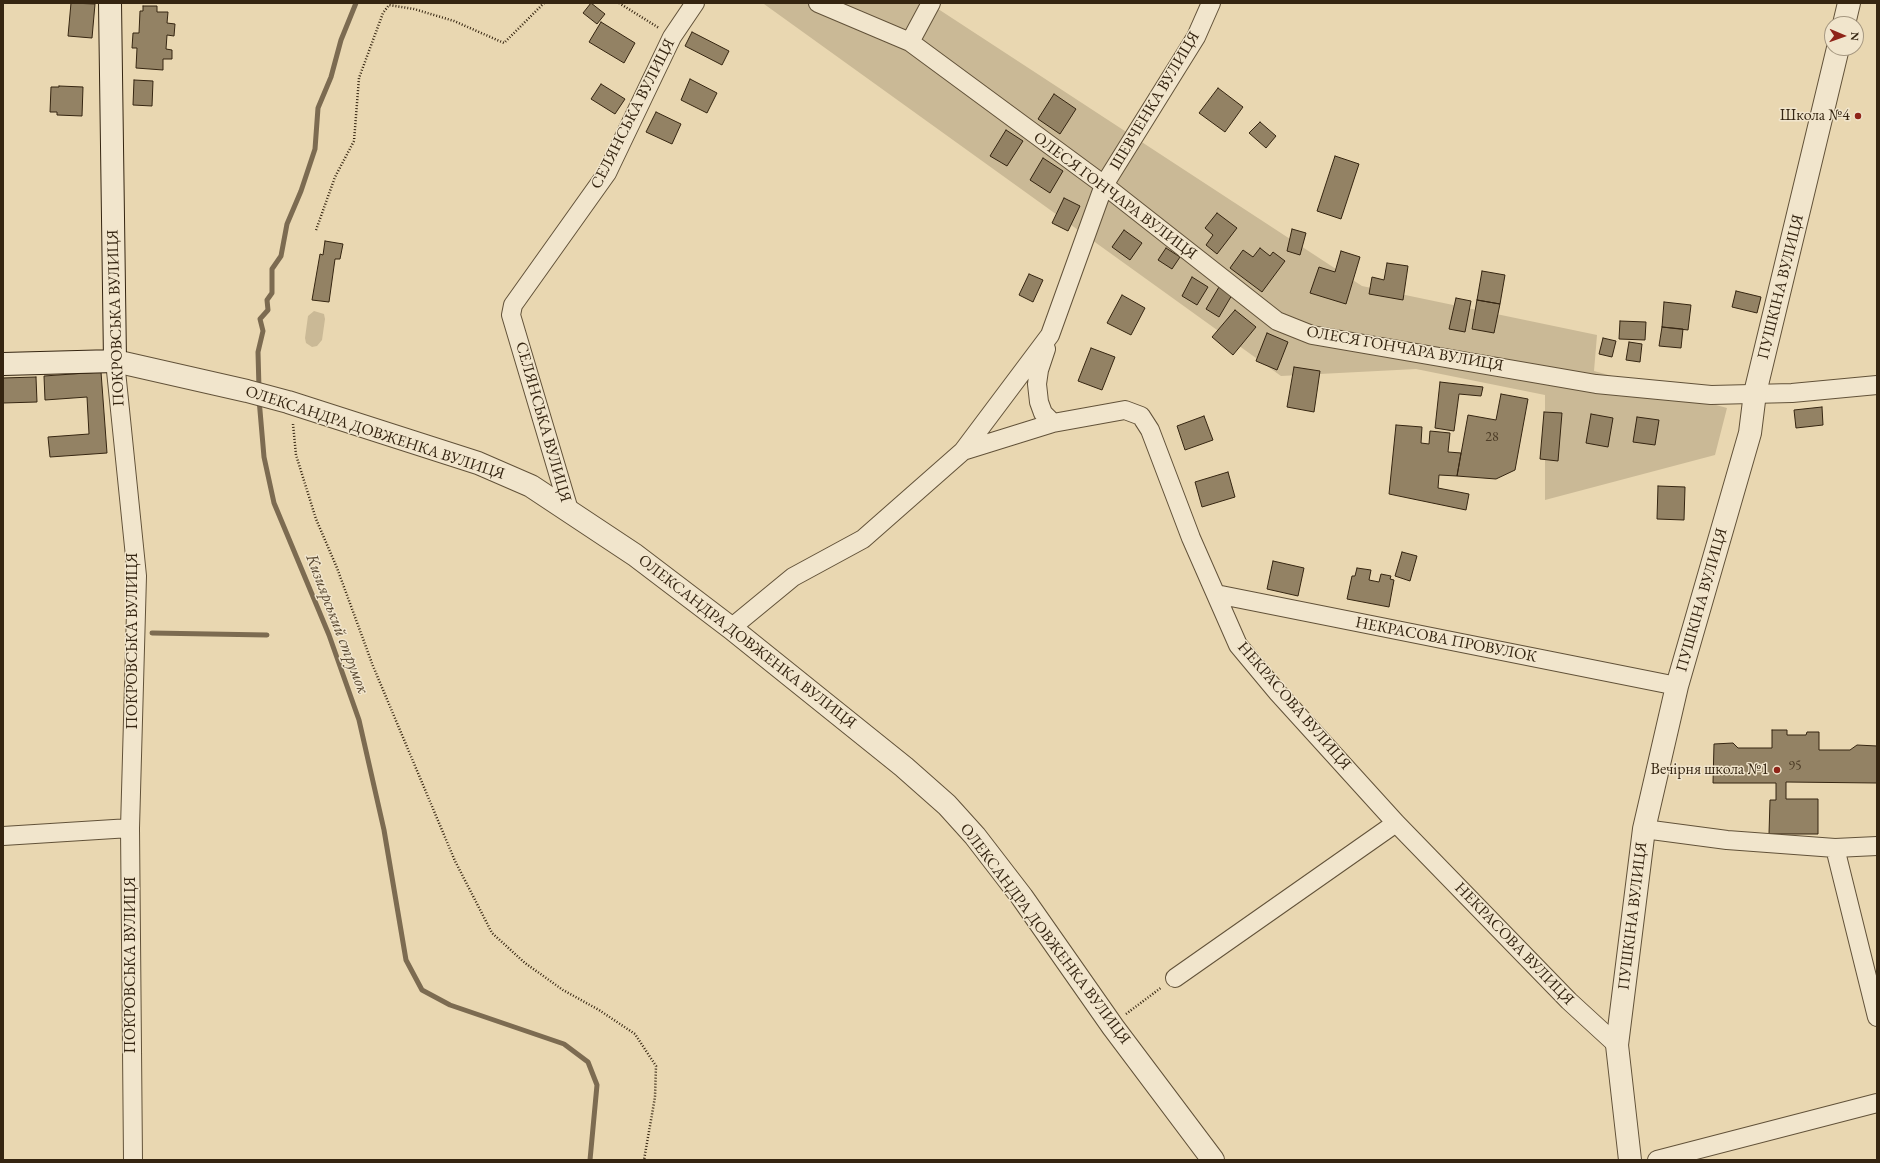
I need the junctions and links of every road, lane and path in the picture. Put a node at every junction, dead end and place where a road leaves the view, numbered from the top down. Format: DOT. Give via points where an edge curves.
graph roads {
  1 [pos="110,3"];
  2 [pos="386,3"];
  3 [pos="544,3"];
  4 [pos="618,3"];
  5 [pos="695,3"];
  6 [pos="818,3"];
  7 [pos="931,3"];
  8 [pos="1211,3"];
  9 [pos="1849,3"];
  10 [pos="389,5"];
  11 [pos="1846,16"];
  12 [pos="672,37"];
  13 [pos="910,42"];
  14 [pos="1836,56"];
  15 [pos="1104,185"];
  16 [pos="316,230"];
  17 [pos="1050,335"];
  18 [pos="115,361"];
  19 [pos="3,364"];
  20 [pos="1877,385"];
  21 [pos="1755,393"];
  22 [pos="288,402"];
  23 [pos="1053,423"];
  24 [pos="963,451"];
  25 [pos="569,510"];
  26 [pos="1216,594"];
  27 [pos="731,628"];
  28 [pos="1677,686"];
  29 [pos="1396,823"];
  30 [pos="130,828"];
  31 [pos="1644,829"];
  32 [pos="3,836"];
  33 [pos="1877,846"];
  34 [pos="1835,848"];
  35 [pos="1175,978"];
  36 [pos="1124,1016"];
  37 [pos="1877,1016"];
  38 [pos="1617,1045"];
  39 [pos="1877,1103"];
  40 [pos="132,1160"];
  41 [pos="644,1160"];
  42 [pos="1213,1160"];
  43 [pos="1630,1160"];
  44 [pos="1656,1160"];
  1 -- 18 [label="street, ПОКРОВСЬКА ВУЛИЦЯ"];
  2 -- 10 [label="path"];
  3 -- 10 [label="path" via="504,43 414,9"];
  4 -- 12 [label="path"];
  5 -- 12 [label="street, СЕЛЯНСЬКА ВУЛИЦЯ"];
  6 -- 13 [label="street, ОЛЕСЯ ГОНЧАРА ВУЛИЦЯ"];
  7 -- 13 [label="street"];
  8 -- 15 [label="street, ШЕВЧЕНКА ВУЛИЦЯ" via="1196,37"];
  9 -- 11 [label="street"];
  10 -- 16 [label="path" via="383,13 359,78 354,141 335,178"];
  12 -- 25 [label="street, СЕЛЯНСЬКА ВУЛИЦЯ" via="606,173 513,305 512,315"];
  13 -- 15 [label="street, ОЛЕСЯ ГОНЧАРА ВУЛИЦЯ"];
  14 -- 21 [label="street, ПУШКІНА ВУЛИЦЯ"];
  15 -- 17 [label="street, ШЕВЧЕНКА ВУЛИЦЯ"];
  15 -- 21 [label="street, ОЛЕСЯ ГОНЧАРА ВУЛИЦЯ" via="1277,322 1312,335 1596,384 1711,395"];
  17 -- 23 [label="street, ШЕВЧЕНКА ВУЛИЦЯ" via="1039,370 1038,384 1039,402 1043,413"];
  17 -- 24 [label="street, ШЕВЧЕНКА ВУЛИЦЯ"];
  18 -- 19 [label="street, ОЛЕКСАНДРА ДОВЖЕНКА ВУЛИЦЯ"];
  18 -- 22 [label="street, ОЛЕКСАНДРА ДОВЖЕНКА ВУЛИЦЯ" via="247,390"];
  18 -- 30 [label="street, ПОКРОВСЬКА ВУЛИЦЯ" via="137,576"];
  20 -- 21 [label="street, ОЛЕСЯ ГОНЧАРА ВУЛИЦЯ" via="1792,394"];
  21 -- 28 [label="street, ПУШКІНА ВУЛИЦЯ" via="1750,433"];
  22 -- 25 [label="street, ОЛЕКСАНДРА ДОВЖЕНКА ВУЛИЦЯ" via="478,463 531,486"];
  22 -- 41 [label="path" via="293,418 296,455 316,519 373,666 455,860 492,933 525,963 563,990 635,1034 656,1066 655,1097"];
  23 -- 24 [label="street, НЕКРАСОВА ВУЛИЦЯ"];
  23 -- 26 [label="street, НЕКРАСОВА ВУЛИЦЯ" via="1125,410 1141,416 1150,430 1191,538"];
  24 -- 27 [label="street, ШЕВЧЕНКА ВУЛИЦЯ" via="863,539 793,577"];
  25 -- 27 [label="street, ОЛЕКСАНДРА ДОВЖЕНКА ВУЛИЦЯ" via="635,555"];
  26 -- 28 [label="street, НЕКРАСОВА ПРОВУЛОК"];
  26 -- 29 [label="street, НЕКРАСОВА ВУЛИЦЯ" via="1238,645"];
  27 -- 42 [label="street, ОЛЕКСАНДРА ДОВЖЕНКА ВУЛИЦЯ" via="904,767 946,805 975,836"];
  28 -- 31 [label="street, ПУШКІНА ВУЛИЦЯ"];
  29 -- 35 [label="street"];
  29 -- 38 [label="street, НЕКРАСОВА ВУЛИЦЯ" via="1569,1001"];
  30 -- 32 [label="street"];
  30 -- 40 [label="street, ПОКРОВСЬКА ВУЛИЦЯ"];
  31 -- 34 [label="street" via="1727,840"];
  31 -- 38 [label="street, ПУШКІНА ВУЛИЦЯ"];
  33 -- 34 [label="street"];
  34 -- 37 [label="street"];
  35 -- 36 [label="path"];
  38 -- 43 [label="street, ПУШКІНА ВУЛИЦЯ"];
  39 -- 44 [label="street"];
}
